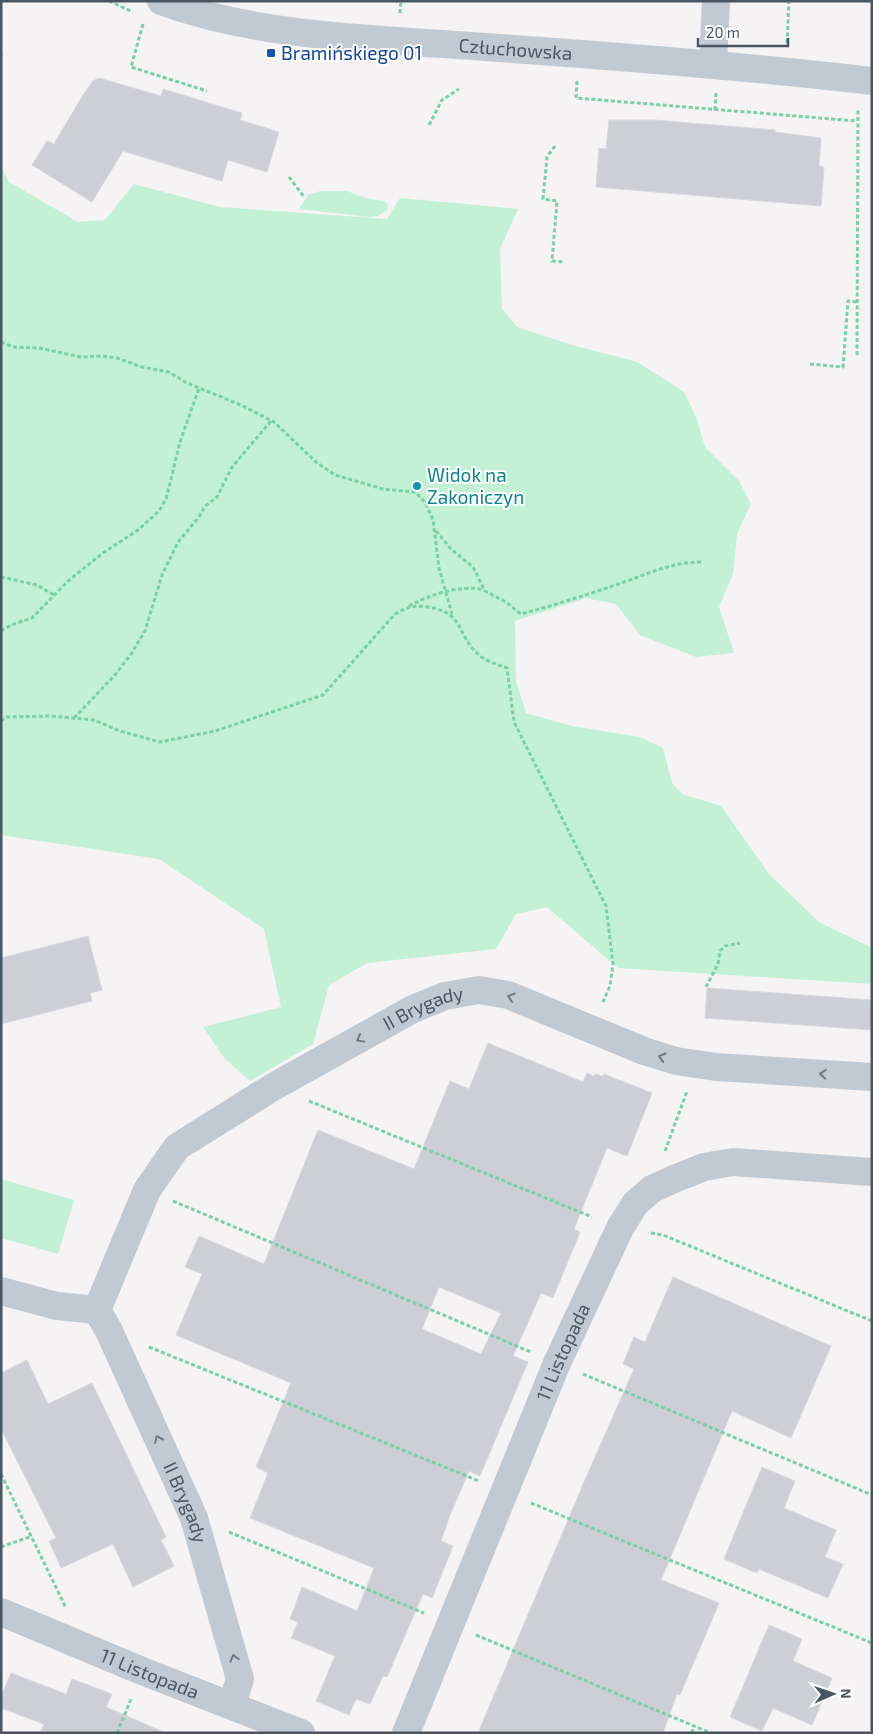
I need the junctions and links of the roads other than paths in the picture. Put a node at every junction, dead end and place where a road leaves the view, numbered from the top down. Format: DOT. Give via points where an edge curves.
graph roads {
  1 [pos="161,1"];
  2 [pos="716,1"];
  3 [pos="713,63"];
  4 [pos="865,91"];
  5 [pos="872,1077"];
  6 [pos="872,1172"];
  7 [pos="1,1291"];
  8 [pos="97,1310"];
  9 [pos="1,1612"];
  10 [pos="232,1705"];
  11 [pos="301,1733"];
  12 [pos="406,1733"];
  1 -- 3 [label="street, Człuchowska" via="262,27"];
  2 -- 3 [label="street"];
  3 -- 4 [label="street, Człuchowska"];
  5 -- 8 [label="street, II Brygady, one-way" via="716,1067 676,1061 508,995 479,990 445,996 413,1009 274,1086 178,1147 147,1190"];
  6 -- 12 [label="street, 11 Listopada" via="733,1162 704,1167 652,1190 635,1204 620,1228 557,1363"];
  7 -- 8 [label="street" via="57,1306"];
  10 -- 8 [label="street, II Brygady, one-way" via="240,1679 194,1518"];
  9 -- 10 [label="street, 11 Listopada"];
  10 -- 11 [label="street, 11 Listopada"];
}
